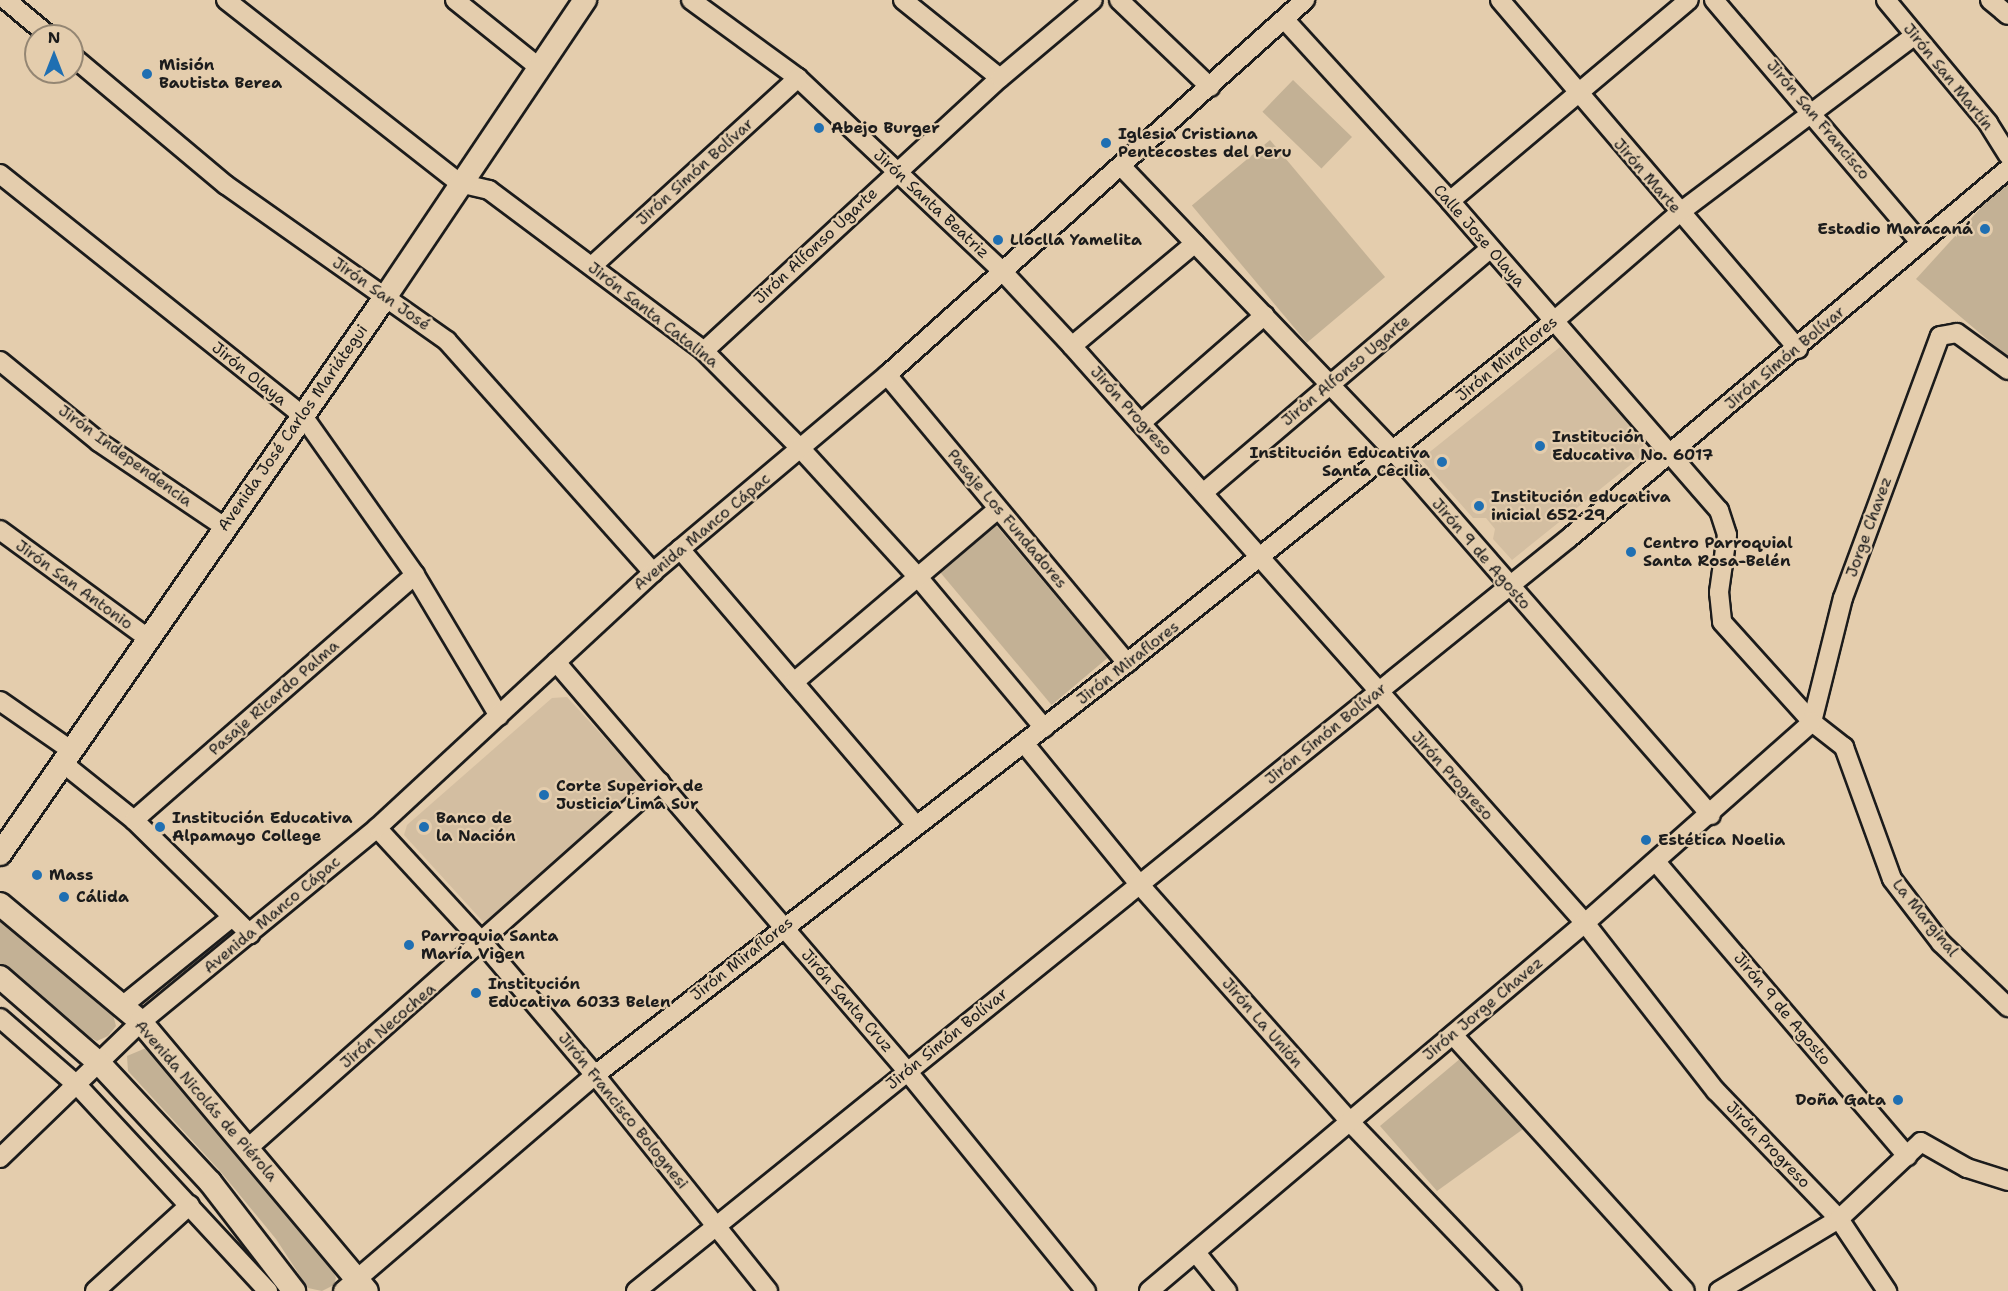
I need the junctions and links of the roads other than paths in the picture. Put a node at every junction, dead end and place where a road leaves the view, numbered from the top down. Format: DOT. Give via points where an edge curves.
graph roads {
  1 [pos="6,0"];
  2 [pos="226,0"];
  3 [pos="455,0"];
  4 [pos="585,0"];
  5 [pos="691,0"];
  6 [pos="903,0"];
  7 [pos="1093,0"];
  8 [pos="1119,0"];
  9 [pos="1305,0"];
  10 [pos="1500,0"];
  11 [pos="1689,0"];
  12 [pos="1714,0"];
  13 [pos="1886,0"];
  14 [pos="1990,0"];
  15 [pos="2008,15"];
  16 [pos="1285,20"];
  17 [pos="34,24"];
  18 [pos="1914,36"];
  19 [pos="84,66"];
  20 [pos="540,68"];
  21 [pos="798,78"];
  22 [pos="1000,78"];
  23 [pos="1210,87"];
  24 [pos="1578,96"];
  25 [pos="1814,113"];
  26 [pos="1988,123"];
  27 [pos="2008,124"];
  28 [pos="2008,155"];
  29 [pos="1122,167"];
  30 [pos="2008,169"];
  31 [pos="896,171"];
  32 [pos="0,174"];
  33 [pos="459,183"];
  34 [pos="1450,201"];
  35 [pos="1679,213"];
  36 [pos="1920,242"];
  37 [pos="1195,243"];
  38 [pos="1489,250"];
  39 [pos="592,266"];
  40 [pos="1003,272"];
  41 [pos="386,296"];
  42 [pos="1265,315"];
  43 [pos="1554,321"];
  44 [pos="1072,346"];
  45 [pos="1798,349"];
  46 [pos="704,351"];
  47 [pos="0,361"];
  48 [pos="2008,369"];
  49 [pos="887,375"];
  50 [pos="1330,385"];
  51 [pos="303,416"];
  52 [pos="1141,423"];
  53 [pos="801,449"];
  54 [pos="1394,452"];
  55 [pos="1672,453"];
  56 [pos="1203,492"];
  57 [pos="998,509"];
  58 [pos="224,526"];
  59 [pos="0,530"];
  60 [pos="680,549"];
  61 [pos="1261,558"];
  62 [pos="653,572"];
  63 [pos="415,575"];
  64 [pos="916,576"];
  65 [pos="1507,585"];
  66 [pos="149,639"];
  67 [pos="556,662"];
  68 [pos="1127,663"];
  69 [pos="794,682"];
  70 [pos="1378,693"];
  71 [pos="0,701"];
  72 [pos="499,716"];
  73 [pos="1812,722"];
  74 [pos="1044,728"];
  75 [pos="1024,744"];
  76 [pos="68,758"];
  77 [pos="660,782"];
  78 [pos="1711,815"];
  79 [pos="134,820"];
  80 [pos="915,824"];
  81 [pos="377,828"];
  82 [pos="0,854"];
  83 [pos="1656,862"];
  84 [pos="1139,884"];
  85 [pos="0,904"];
  86 [pos="232,916"];
  87 [pos="1585,923"];
  88 [pos="783,926"];
  89 [pos="250,934"];
  90 [pos="209,935"];
  91 [pos="483,943"];
  92 [pos="224,955"];
  93 [pos="159,976"];
  94 [pos="0,977"];
  95 [pos="175,995"];
  96 [pos="121,1007"];
  97 [pos="2008,1007"];
  98 [pos="0,1018"];
  99 [pos="141,1022"];
  100 [pos="1453,1035"];
  101 [pos="99,1063"];
  102 [pos="907,1071"];
  103 [pos="595,1075"];
  104 [pos="78,1086"];
  105 [pos="1350,1122"];
  106 [pos="248,1148"];
  107 [pos="1907,1156"];
  108 [pos="0,1158"];
  109 [pos="2008,1181"];
  110 [pos="190,1205"];
  111 [pos="1839,1219"];
  112 [pos="718,1228"];
  113 [pos="1197,1254"];
  114 [pos="356,1287"];
  115 [pos="94,1291"];
  116 [pos="268,1291"];
  117 [pos="294,1291"];
  118 [pos="636,1291"];
  119 [pos="768,1291"];
  120 [pos="1086,1291"];
  121 [pos="1149,1291"];
  122 [pos="1227,1291"];
  123 [pos="1512,1291"];
  124 [pos="1685,1291"];
  125 [pos="1719,1291"];
  126 [pos="1887,1291"];
  1 -- 17 [label="street"];
  2 -- 33 [label="street, Jirón Santa Catalina"];
  3 -- 20 [label="street"];
  4 -- 20 [label="main road, Avenida José Carlos Mariátegui"];
  5 -- 21 [label="street, Jirón Santa Beatriz"];
  6 -- 22 [label="street"];
  7 -- 22 [label="street, Jirón Alfonso Ugarte"];
  8 -- 23 [label="street"];
  9 -- 16 [label="street, Avenida Manco Cápac"];
  10 -- 24 [label="street, Jirón Marte"];
  11 -- 24 [label="street"];
  12 -- 25 [label="street, Jirón San Francisco"];
  13 -- 18 [label="street, Jirón San Martín"];
  14 -- 15 [label="street"];
  16 -- 23 [label="street, Avenida Manco Cápac"];
  16 -- 34 [label="street, Calle Jose Olaya"];
  18 -- 25 [label="street, Jirón Miraflores"];
  18 -- 26 [label="street, Jirón San Martín"];
  19 -- 41 [label="street, Jirón San José" via="226,185"];
  20 -- 33 [label="main road, Avenida José Carlos Mariátegui"];
  21 -- 31 [label="street, Jirón Santa Beatriz"];
  21 -- 39 [label="street, Jirón Simón Bolívar"];
  22 -- 31 [label="street, Jirón Alfonso Ugarte"];
  23 -- 29 [label="street, Avenida Manco Cápac"];
  24 -- 34 [label="street"];
  24 -- 35 [label="street, Jirón Marte"];
  25 -- 35 [label="street, Jirón Miraflores"];
  25 -- 36 [label="street, Jirón San Francisco"];
  26 -- 27 [label="street"];
  26 -- 28 [label="street, Jirón San Martín"];
  29 -- 37 [label="street, Jirón 9 de Agosto"];
  29 -- 40 [label="street, Avenida Manco Cápac"];
  30 -- 36 [label="street, Jirón Simón Bolívar"];
  31 -- 40 [label="street, Jirón Santa Beatriz"];
  31 -- 46 [label="street, Jirón Alfonso Ugarte"];
  32 -- 51 [label="street, Jirón Olaya"];
  33 -- 39 [label="street, Jirón Santa Catalina" via="489,190"];
  33 -- 41 [label="main road, Avenida José Carlos Mariátegui"];
  34 -- 38 [label="street, Calle Jose Olaya"];
  35 -- 43 [label="street, Jirón Miraflores"];
  35 -- 45 [label="street, Jirón Marte"];
  36 -- 45 [label="street, Jirón Simón Bolívar"];
  37 -- 42 [label="street, Jirón 9 de Agosto"];
  37 -- 44 [label="street"];
  38 -- 43 [label="street, Calle Jose Olaya"];
  38 -- 50 [label="street, Jirón Alfonso Ugarte"];
  39 -- 46 [label="street, Jirón Santa Catalina"];
  40 -- 44 [label="street, Jirón Progreso"];
  40 -- 49 [label="street, Avenida Manco Cápac"];
  41 -- 51 [label="main road, Avenida José Carlos Mariátegui"];
  41 -- 62 [label="street, Jirón San José" via="447,341"];
  42 -- 50 [label="street, Jirón 9 de Agosto"];
  42 -- 52 [label="street"];
  43 -- 54 [label="street, Jirón Miraflores"];
  43 -- 55 [label="street, Calle Jose Olaya"];
  44 -- 52 [label="street, Jirón Progreso"];
  45 -- 55 [label="street, Jirón Simón Bolívar"];
  46 -- 53 [label="street, Jirón Santa Catalina"];
  47 -- 58 [label="street, Jirón Independencia" via="99,442"];
  48 -- 73 [label="street, Jorge Chavez" via="1957,333 1940,336 1843,598"];
  49 -- 53 [label="street, Avenida Manco Cápac"];
  49 -- 57 [label="street, Pasaje Los Fundadores"];
  50 -- 54 [label="street, Jirón 9 de Agosto"];
  50 -- 56 [label="street, Jirón Alfonso Ugarte"];
  51 -- 58 [label="main road, Avenida José Carlos Mariátegui"];
  51 -- 63 [label="street, Jirón Olaya"];
  52 -- 56 [label="street, Jirón Progreso"];
  53 -- 60 [label="street, Avenida Manco Cápac"];
  53 -- 64 [label="street, Jirón Santa Catalina"];
  54 -- 61 [label="street, Jirón Miraflores"];
  54 -- 65 [label="street, Jirón 9 de Agosto"];
  55 -- 65 [label="street, Jirón Simón Bolívar"];
  55 -- 73 [label="street, La Marginal" via="1724,522 1728,553 1719,592 1722,622"];
  56 -- 61 [label="street, Jirón Progreso"];
  57 -- 64 [label="street"];
  57 -- 68 [label="street, Pasaje Los Fundadores"];
  58 -- 66 [label="main road, Avenida José Carlos Mariátegui"];
  59 -- 66 [label="street, Jirón San Antonio"];
  60 -- 62 [label="street, Avenida Manco Cápac"];
  60 -- 69 [label="street"];
  61 -- 68 [label="street, Jirón Miraflores"];
  61 -- 70 [label="street, Jirón Progreso"];
  62 -- 67 [label="street, Avenida Manco Cápac"];
  63 -- 72 [label="street, Jirón Olaya"];
  63 -- 79 [label="street, Pasaje Ricardo Palma"];
  64 -- 69 [label="street"];
  64 -- 74 [label="street, Jirón Santa Catalina"];
  65 -- 70 [label="street, Jirón Simón Bolívar"];
  65 -- 78 [label="street, Jirón 9 de Agosto"];
  66 -- 76 [label="main road, Avenida José Carlos Mariátegui"];
  67 -- 72 [label="street, Avenida Manco Cápac"];
  67 -- 77 [label="street, Jirón Santa Cruz"];
  68 -- 74 [label="street, Jirón Miraflores"];
  69 -- 80 [label="street"];
  70 -- 84 [label="street, Jirón Simón Bolívar"];
  70 -- 87 [label="street, Jirón Progreso"];
  71 -- 76 [label="street"];
  72 -- 81 [label="street, Avenida Manco Cápac"];
  73 -- 78 [label="street, Jirón Jorge Chavez"];
  73 -- 97 [label="street, La Marginal" via="1844,747 1892,879 1941,943"];
  74 -- 75 [label="street, Jirón Miraflores"];
  75 -- 80 [label="street, Jirón Miraflores"];
  75 -- 84 [label="street, Jirón La Unión"];
  76 -- 79 [label="street"];
  76 -- 82 [label="main road, Avenida José Carlos Mariátegui"];
  77 -- 88 [label="street, Jirón Santa Cruz"];
  77 -- 91 [label="street, Jirón Necochea"];
  78 -- 83 [label="street, Jirón Jorge Chavez"];
  79 -- 86 [label="street"];
  80 -- 88 [label="street, Jirón Miraflores"];
  81 -- 89 [label="street, Avenida Manco Cápac"];
  81 -- 91 [label="street, Jirón Francisco Bolognesi"];
  83 -- 87 [label="street, Jirón Jorge Chavez"];
  83 -- 107 [label="street, Jirón 9 de Agosto"];
  84 -- 102 [label="street, Jirón Simón Bolívar"];
  84 -- 105 [label="street, Jirón La Unión"];
  85 -- 96 [label="main road, Avenida Nicolás de Piérola"];
  86 -- 89 [label="street"];
  86 -- 90 [label="street"];
  87 -- 100 [label="street, Jirón Jorge Chavez"];
  87 -- 111 [label="street, Jirón Progreso" via="1716,1091"];
  88 -- 102 [label="street, Jirón Santa Cruz"];
  88 -- 103 [label="street, Jirón Miraflores"];
  89 -- 92 [label="street, Avenida Manco Cápac"];
  90 -- 92 [label="street"];
  90 -- 93 [label="street"];
  91 -- 103 [label="street, Jirón Francisco Bolognesi"];
  91 -- 106 [label="street, Jirón Necochea"];
  92 -- 95 [label="street, Avenida Manco Cápac"];
  93 -- 95 [label="street"];
  93 -- 96 [label="street"];
  94 -- 101 [label="main road"];
  95 -- 99 [label="street, Avenida Manco Cápac"];
  96 -- 99 [label="main road, Avenida Nicolás de Piérola"];
  98 -- 104 [label="street"];
  99 -- 101 [label="street, Avenida Manco Cápac"];
  99 -- 106 [label="main road, Avenida Nicolás de Piérola"];
  100 -- 105 [label="street, Jirón Jorge Chavez"];
  100 -- 124 [label="street"];
  101 -- 104 [label="street, Avenida Manco Cápac"];
  101 -- 117 [label="main road" via="210,1182"];
  102 -- 112 [label="street, Jirón Simón Bolívar"];
  102 -- 120 [label="street, Jirón Santa Cruz"];
  103 -- 112 [label="street, Jirón Francisco Bolognesi"];
  103 -- 114 [label="street, Jirón Miraflores"];
  104 -- 108 [label="street, Avenida Manco Cápac"];
  104 -- 110 [label="street"];
  105 -- 113 [label="street, Jirón Jorge Chavez"];
  105 -- 123 [label="street, Jirón La Unión"];
  106 -- 114 [label="main road, Avenida Nicolás de Piérola"];
  107 -- 109 [label="street" via="1921,1142 1967,1168"];
  107 -- 111 [label="street"];
  110 -- 115 [label="street"];
  110 -- 116 [label="street"];
  111 -- 125 [label="street"];
  111 -- 126 [label="street, Jirón Progreso"];
  112 -- 118 [label="street, Jirón Simón Bolívar"];
  112 -- 119 [label="street, Jirón Francisco Bolognesi"];
  113 -- 121 [label="street, Jirón Jorge Chavez"];
  113 -- 122 [label="street"];
}
